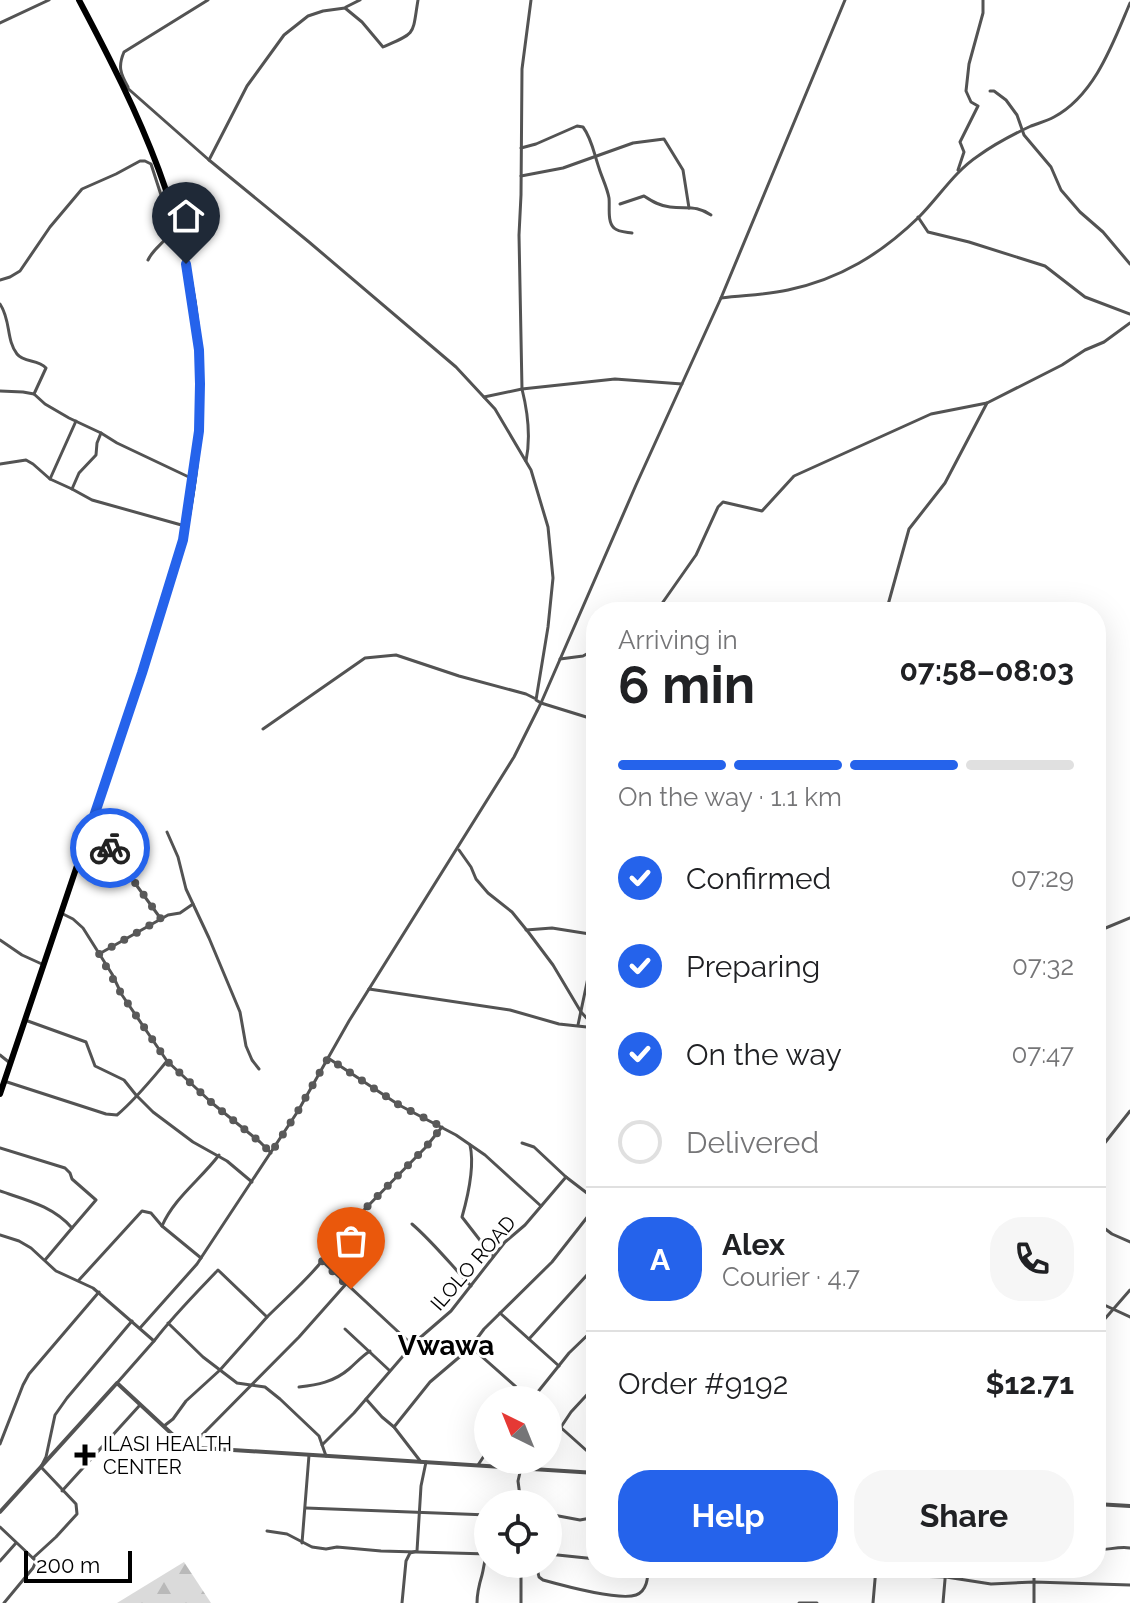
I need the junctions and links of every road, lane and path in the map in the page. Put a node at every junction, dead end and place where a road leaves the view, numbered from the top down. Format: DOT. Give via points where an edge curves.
graph roads {
  1 [pos="49,0"];
  2 [pos="79,0"];
  3 [pos="360,0"];
  4 [pos="418,0"];
  5 [pos="531,0"];
  6 [pos="845,0"];
  7 [pos="983,0"];
  8 [pos="205,1"];
  9 [pos="1130,3"];
  10 [pos="345,8"];
  11 [pos="0,23"];
  12 [pos="123,84"];
  13 [pos="130,90"];
  14 [pos="990,91"];
  15 [pos="1023,130"];
  16 [pos="521,148"];
  17 [pos="595,157"];
  18 [pos="209,160"];
  19 [pos="958,172"];
  20 [pos="521,176"];
  21 [pos="620,204"];
  22 [pos="689,208"];
  23 [pos="711,215"];
  24 [pos="918,217"];
  25 [pos="632,233"];
  26 [pos="148,260"];
  27 [pos="1130,264"];
  28 [pos="0,280"];
  29 [pos="721,298"];
  30 [pos="0,304"];
  31 [pos="1130,314"];
  32 [pos="1130,323"];
  33 [pos="682,384"];
  34 [pos="522,389"];
  35 [pos="0,391"];
  36 [pos="34,394"];
  37 [pos="484,397"];
  38 [pos="987,403"];
  39 [pos="76,421"];
  40 [pos="101,433"];
  41 [pos="526,461"];
  42 [pos="0,464"];
  43 [pos="50,479"];
  44 [pos="193,479"];
  45 [pos="72,489"];
  46 [pos="185,526"];
  47 [pos="663,602"];
  48 [pos="889,602"];
  49 [pos="586,656"];
  50 [pos="560,659"];
  51 [pos="536,700"];
  52 [pos="541,703"];
  53 [pos="586,717"];
  54 [pos="263,729"];
  55 [pos="91,825"];
  56 [pos="167,832"];
  57 [pos="458,848"];
  58 [pos="193,904"];
  59 [pos="61,913"];
  60 [pos="1130,918"];
  61 [pos="161,919"];
  62 [pos="1106,928"];
  63 [pos="526,930"];
  64 [pos="586,936"];
  65 [pos="0,940"];
  66 [pos="99,954"];
  67 [pos="44,965"];
  68 [pos="586,987"];
  69 [pos="369,989"];
  70 [pos="581,1012"];
  71 [pos="586,1017"];
  72 [pos="25,1020"];
  73 [pos="578,1025"];
  74 [pos="586,1026"];
  75 [pos="0,1055"];
  76 [pos="328,1058"];
  77 [pos="167,1061"];
  78 [pos="10,1063"];
  79 [pos="259,1069"];
  80 [pos="4,1081"];
  81 [pos="0,1094"];
  82 [pos="138,1097"];
  83 [pos="1130,1111"];
  84 [pos="442,1127"];
  85 [pos="1106,1141"];
  86 [pos="522,1143"];
  87 [pos="469,1144"];
  88 [pos="0,1148"];
  89 [pos="271,1153"];
  90 [pos="219,1155"];
  91 [pos="566,1177"];
  92 [pos="252,1182"];
  93 [pos="0,1191"];
  94 [pos="586,1194"];
  95 [pos="541,1206"];
  96 [pos="586,1216"];
  97 [pos="412,1224"];
  98 [pos="162,1226"];
  99 [pos="72,1228"];
  100 [pos="1106,1230"];
  101 [pos="0,1235"];
  102 [pos="1130,1242"];
  103 [pos="493,1257"];
  104 [pos="201,1258"];
  105 [pos="45,1260"];
  106 [pos="322,1261"];
  107 [pos="586,1276"];
  108 [pos="79,1280"];
  109 [pos="346,1284"];
  110 [pos="471,1286"];
  111 [pos="1130,1290"];
  112 [pos="99,1292"];
  113 [pos="1106,1306"];
  114 [pos="1113,1309"];
  115 [pos="500,1313"];
  116 [pos="267,1317"];
  117 [pos="1106,1317"];
  118 [pos="1130,1317"];
  119 [pos="132,1321"];
  120 [pos="168,1323"];
  121 [pos="140,1328"];
  122 [pos="345,1329"];
  123 [pos="586,1338"];
  124 [pos="418,1339"];
  125 [pos="529,1339"];
  126 [pos="154,1341"];
  127 [pos="471,1347"];
  128 [pos="370,1351"];
  129 [pos="559,1366"];
  130 [pos="220,1370"];
  131 [pos="390,1370"];
  132 [pos="117,1383"];
  133 [pos="239,1384"];
  134 [pos="254,1384"];
  135 [pos="516,1386"];
  136 [pos="543,1386"];
  137 [pos="299,1387"];
  138 [pos="244,1394"];
  139 [pos="586,1396"];
  140 [pos="366,1399"];
  141 [pos="140,1405"];
  142 [pos="164,1426"];
  143 [pos="562,1426"];
  144 [pos="394,1427"];
  145 [pos="562,1428"];
  146 [pos="198,1439"];
  147 [pos="0,1444"];
  148 [pos="322,1445"];
  149 [pos="586,1450"];
  150 [pos="309,1455"];
  151 [pos="326,1456"];
  152 [pos="423,1462"];
  153 [pos="474,1465"];
  154 [pos="41,1467"];
  155 [pos="562,1471"];
  156 [pos="586,1472"];
  157 [pos="62,1491"];
  158 [pos="1106,1505"];
  159 [pos="1130,1506"];
  160 [pos="306,1508"];
  161 [pos="419,1511"];
  162 [pos="0,1512"];
  163 [pos="474,1515"];
  164 [pos="562,1517"];
  165 [pos="586,1519"];
  166 [pos="0,1527"];
  167 [pos="267,1531"];
  168 [pos="16,1543"];
  169 [pos="302,1543"];
  170 [pos="1130,1548"];
  171 [pos="1106,1550"];
  172 [pos="417,1551"];
  173 [pos="474,1553"];
  174 [pos="562,1555"];
  175 [pos="33,1558"];
  176 [pos="586,1558"];
  177 [pos="0,1561"];
  178 [pos="480,1578"];
  179 [pos="521,1578"];
  180 [pos="540,1578"];
  181 [pos="646,1578"];
  182 [pos="875,1578"];
  183 [pos="946,1578"];
  184 [pos="952,1578"];
  185 [pos="1034,1578"];
  186 [pos="1034,1582"];
  187 [pos="1130,1585"];
  188 [pos="4,1603"];
  189 [pos="402,1603"];
  190 [pos="477,1603"];
  191 [pos="521,1603"];
  192 [pos="799,1603"];
  193 [pos="817,1603"];
  194 [pos="873,1603"];
  195 [pos="943,1603"];
  196 [pos="1034,1603"];
  1 -- 11 [label="street"];
  2 -- 12 [label="highway"];
  3 -- 10 [label="street"];
  4 -- 10 [label="street" via="411,34 383,47"];
  5 -- 16 [label="street" via="522,69"];
  6 -- 29 [label="street"];
  7 -- 19 [label="street" via="966,91 978,106 960,142 964,152"];
  8 -- 13 [label="street" via="124,52 119,64"];
  9 -- 15 [label="street" via="1086,90 1053,118"];
  10 -- 18 [label="street" via="308,16 284,35 247,86"];
  12 -- 13 [label="street"];
  12 -- 44 [label="highway" via="173,206 191,289 200,384"];
  13 -- 18 [label="street"];
  14 -- 15 [label="street" via="1006,100"];
  15 -- 19 [label="street"];
  15 -- 27 [label="street" via="1061,190"];
  16 -- 17 [label="street" via="581,126 590,136"];
  16 -- 20 [label="street"];
  17 -- 20 [label="street"];
  17 -- 22 [label="street" via="664,139 683,170"];
  17 -- 25 [label="street" via="606,184 611,224"];
  18 -- 37 [label="street" via="456,367"];
  19 -- 24 [label="street"];
  20 -- 34 [label="street"];
  21 -- 22 [label="street" via="644,196 667,207"];
  22 -- 23 [label="street"];
  24 -- 29 [label="street" via="889,245 842,272 785,291"];
  24 -- 31 [label="street" via="928,232 1045,266 1085,297"];
  26 -- 28 [label="street" via="172,229 151,164 140,161 82,189 20,271"];
  29 -- 33 [label="street"];
  30 -- 36 [label="street" via="18,355 46,368"];
  32 -- 38 [label="street"];
  33 -- 34 [label="street" via="615,379"];
  33 -- 50 [label="street"];
  34 -- 37 [label="street"];
  34 -- 41 [label="street" via="530,445"];
  35 -- 36 [label="street"];
  36 -- 39 [label="street"];
  37 -- 41 [label="street"];
  38 -- 47 [label="street" via="931,414 794,476 762,511 720,503 696,555"];
  38 -- 48 [label="street" via="945,483 909,529"];
  39 -- 40 [label="street"];
  39 -- 43 [label="street"];
  40 -- 44 [label="street"];
  40 -- 45 [label="street" via="96,455"];
  41 -- 51 [label="street" via="548,527 553,578"];
  42 -- 43 [label="street" via="26,460"];
  43 -- 45 [label="street"];
  44 -- 46 [label="highway"];
  45 -- 46 [label="street" via="92,500"];
  46 -- 55 [label="highway"];
  49 -- 50 [label="street"];
  50 -- 52 [label="street"];
  51 -- 52 [label="street"];
  51 -- 54 [label="street" via="396,655 365,658"];
  52 -- 53 [label="street"];
  52 -- 57 [label="street"];
  55 -- 59 [label="highway"];
  55 -- 61 [label="street" via="98,826"];
  56 -- 58 [label="street"];
  57 -- 63 [label="street" via="476,879"];
  57 -- 69 [label="street"];
  58 -- 61 [label="street"];
  58 -- 79 [label="street"];
  59 -- 66 [label="street" via="83,928"];
  59 -- 67 [label="highway"];
  60 -- 62 [label="street"];
  61 -- 66 [label="street"];
  63 -- 64 [label="street" via="552,928"];
  63 -- 70 [label="street"];
  65 -- 67 [label="street"];
  66 -- 77 [label="street"];
  67 -- 72 [label="highway"];
  68 -- 70 [label="street"];
  69 -- 73 [label="street"];
  69 -- 76 [label="street"];
  70 -- 71 [label="street"];
  70 -- 73 [label="street"];
  72 -- 78 [label="highway"];
  72 -- 82 [label="street" via="86,1042 95,1066 124,1080"];
  73 -- 74 [label="street"];
  75 -- 78 [label="street"];
  76 -- 84 [label="street"];
  76 -- 89 [label="street"];
  77 -- 82 [label="street"];
  77 -- 89 [label="street"];
  78 -- 80 [label="highway"];
  80 -- 81 [label="highway"];
  80 -- 82 [label="street" via="106,1114 117,1115"];
  82 -- 90 [label="street" via="177,1131"];
  83 -- 85 [label="street"];
  84 -- 87 [label="street"];
  84 -- 106 [label="street" via="339,1232"];
  86 -- 91 [label="street" via="534,1147"];
  87 -- 95 [label="street"];
  87 -- 103 [label="street" via="470,1185 462,1217"];
  88 -- 99 [label="street" via="65,1168 96,1200"];
  89 -- 92 [label="street"];
  90 -- 92 [label="street"];
  90 -- 98 [label="street"];
  91 -- 94 [label="street"];
  91 -- 95 [label="street, ILOLO ROAD"];
  92 -- 104 [label="street"];
  93 -- 99 [label="street" via="42,1205"];
  95 -- 103 [label="street, ILOLO ROAD"];
  96 -- 115 [label="street" via="552,1262"];
  97 -- 110 [label="street"];
  98 -- 104 [label="street"];
  98 -- 108 [label="street" via="142,1211"];
  99 -- 105 [label="street"];
  100 -- 102 [label="street"];
  101 -- 105 [label="street"];
  103 -- 110 [label="street, ILOLO ROAD"];
  104 -- 121 [label="street"];
  105 -- 108 [label="street"];
  106 -- 109 [label="street"];
  106 -- 116 [label="street"];
  107 -- 125 [label="street"];
  108 -- 112 [label="street"];
  109 -- 124 [label="street" via="407,1340"];
  109 -- 134 [label="street"];
  110 -- 124 [label="street, ILOLO ROAD"];
  111 -- 114 [label="street"];
  112 -- 119 [label="street"];
  112 -- 147 [label="street" via="29,1374"];
  113 -- 114 [label="street"];
  114 -- 117 [label="street"];
  114 -- 118 [label="street"];
  115 -- 125 [label="street"];
  115 -- 127 [label="street"];
  116 -- 120 [label="street" via="218,1270"];
  116 -- 130 [label="street"];
  119 -- 121 [label="street"];
  119 -- 154 [label="street" via="55,1415"];
  120 -- 126 [label="street"];
  120 -- 130 [label="street"];
  121 -- 126 [label="street"];
  122 -- 128 [label="street"];
  123 -- 129 [label="street"];
  124 -- 131 [label="street, ILOLO ROAD"];
  125 -- 129 [label="street"];
  126 -- 132 [label="street"];
  127 -- 135 [label="street"];
  127 -- 144 [label="street" via="430,1382"];
  128 -- 131 [label="street"];
  128 -- 137 [label="street" via="335,1379"];
  129 -- 136 [label="street"];
  130 -- 133 [label="street"];
  130 -- 142 [label="street"];
  131 -- 140 [label="street, ILOLO ROAD"];
  132 -- 141 [label="street"];
  132 -- 154 [label="street"];
  133 -- 134 [label="street"];
  133 -- 138 [label="street"];
  134 -- 138 [label="street"];
  134 -- 148 [label="street" via="280,1399"];
  138 -- 146 [label="street"];
  139 -- 143 [label="street"];
  140 -- 144 [label="street"];
  140 -- 148 [label="street, ILOLO ROAD"];
  141 -- 142 [label="street"];
  141 -- 157 [label="street"];
  142 -- 150 [label="street" via="186,1447"];
  144 -- 152 [label="street"];
  145 -- 149 [label="street"];
  148 -- 151 [label="street"];
  150 -- 151 [label="street"];
  150 -- 160 [label="street"];
  151 -- 152 [label="street"];
  152 -- 153 [label="street"];
  152 -- 161 [label="street"];
  154 -- 157 [label="street"];
  154 -- 162 [label="street"];
  155 -- 156 [label="street"];
  157 -- 175 [label="street" via="76,1504 77,1514"];
  158 -- 159 [label="street"];
  160 -- 161 [label="street"];
  160 -- 169 [label="street"];
  161 -- 163 [label="street"];
  161 -- 172 [label="street"];
  164 -- 165 [label="street"];
  166 -- 168 [label="street"];
  167 -- 169 [label="street"];
  168 -- 175 [label="street"];
  168 -- 177 [label="street"];
  169 -- 172 [label="street" via="326,1549"];
  170 -- 171 [label="street"];
  172 -- 173 [label="street"];
  172 -- 189 [label="street" via="406,1561"];
  174 -- 176 [label="street"];
  175 -- 188 [label="street" via="33,1568"];
  178 -- 190 [label="street"];
  179 -- 191 [label="street"];
  180 -- 181 [label="street" via="623,1596 644,1589"];
  182 -- 194 [label="street"];
  183 -- 195 [label="street"];
  184 -- 186 [label="street" via="991,1584"];
  185 -- 186 [label="street"];
  186 -- 187 [label="street"];
  186 -- 196 [label="street"];
  192 -- 193 [label="street"];
}
